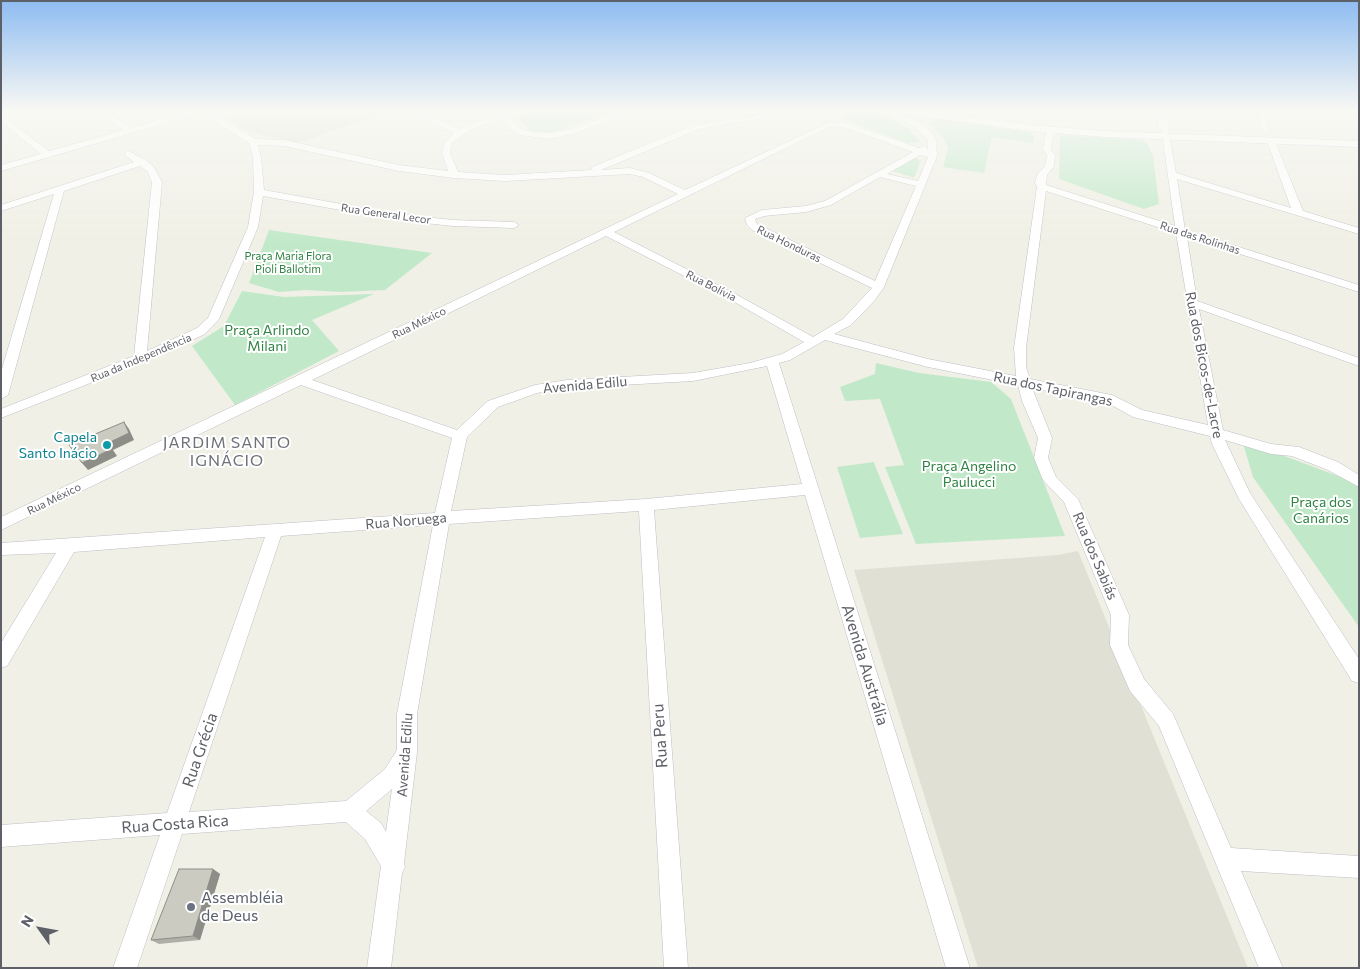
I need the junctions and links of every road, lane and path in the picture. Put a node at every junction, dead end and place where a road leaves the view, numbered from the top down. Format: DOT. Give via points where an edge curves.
graph roads {
  1 [pos="47,154"];
  2 [pos="128,154"];
  3 [pos="256,154"];
  4 [pos="336,154"];
  5 [pos="446,154"];
  6 [pos="627,154"];
  7 [pos="767,154"];
  8 [pos="913,154"];
  9 [pos="931,154"];
  10 [pos="1051,154"];
  11 [pos="1169,154"];
  12 [pos="1276,154"];
  13 [pos="622,156"];
  14 [pos="143,162"];
  15 [pos="1,168"];
  16 [pos="630,171"];
  17 [pos="590,172"];
  18 [pos="878,174"];
  19 [pos="454,175"];
  20 [pos="1172,175"];
  21 [pos="921,185"];
  22 [pos="1042,187"];
  23 [pos="60,189"];
  24 [pos="259,192"];
  25 [pos="686,194"];
  26 [pos="1,208"];
  27 [pos="1298,212"];
  28 [pos="514,225"];
  29 [pos="1180,231"];
  30 [pos="1359,231"];
  31 [pos="608,233"];
  32 [pos="878,287"];
  33 [pos="1359,289"];
  34 [pos="1192,303"];
  35 [pos="826,336"];
  36 [pos="17,340"];
  37 [pos="1,342"];
  38 [pos="813,342"];
  39 [pos="140,359"];
  40 [pos="772,361"];
  41 [pos="1359,362"];
  42 [pos="300,380"];
  43 [pos="1026,382"];
  44 [pos="1,395"];
  45 [pos="1,414"];
  46 [pos="1216,432"];
  47 [pos="460,436"];
  48 [pos="1359,482"];
  49 [pos="811,489"];
  50 [pos="646,505"];
  51 [pos="442,518"];
  52 [pos="1,524"];
  53 [pos="275,531"];
  54 [pos="69,546"];
  55 [pos="1,549"];
  56 [pos="1351,656"];
  57 [pos="1,660"];
  58 [pos="1359,675"];
  59 [pos="407,752"];
  60 [pos="350,811"];
  61 [pos="175,824"];
  62 [pos="1,836"];
  63 [pos="1226,859"];
  64 [pos="394,866"];
  65 [pos="1359,867"];
  66 [pos="125,968"];
  67 [pos="379,968"];
  68 [pos="676,968"];
  69 [pos="958,968"];
  70 [pos="1271,968"];
  1 -- 15 [label="street"];
  2 -- 14 [label="street"];
  3 -- 24 [label="street, Rua da Independência"];
  4 -- 19 [label="street" via="399,168"];
  5 -- 19 [label="street"];
  6 -- 13 [label="street"];
  7 -- 25 [label="street, Rua México"];
  8 -- 18 [label="street, Rua Honduras"];
  9 -- 21 [label="street, Avenida Edilu"];
  10 -- 22 [label="street, Rua dos Sabiás" via="1049,166 1042,174"];
  11 -- 20 [label="street, Rua dos Bicos-de-Lacre"];
  12 -- 27 [label="street"];
  13 -- 16 [label="street"];
  13 -- 17 [label="street"];
  14 -- 23 [label="street"];
  14 -- 39 [label="street" via="157,182"];
  16 -- 17 [label="street"];
  16 -- 25 [label="street"];
  17 -- 19 [label="street" via="506,178"];
  18 -- 21 [label="street"];
  18 -- 32 [label="street, Rua Honduras" via="819,207 755,215 750,221 756,228"];
  20 -- 27 [label="street"];
  20 -- 29 [label="street, Rua dos Bicos-de-Lacre"];
  21 -- 32 [label="street, Avenida Edilu"];
  22 -- 29 [label="street, Rua das Rolinhas"];
  22 -- 43 [label="street, Rua dos Sabiás" via="1020,348 1020,367"];
  23 -- 26 [label="street"];
  23 -- 36 [label="street"];
  24 -- 28 [label="street, Rua General Lecor" via="396,217"];
  24 -- 39 [label="street, Rua da Independência" via="253,227 213,318 191,337"];
  25 -- 31 [label="street, Rua México"];
  27 -- 30 [label="street"];
  29 -- 33 [label="street, Rua das Rolinhas"];
  29 -- 34 [label="street, Rua dos Bicos-de-Lacre"];
  31 -- 38 [label="street, Rua Bolívia"];
  31 -- 42 [label="street, Rua México"];
  32 -- 35 [label="street, Avenida Edilu" via="862,308"];
  34 -- 41 [label="street"];
  34 -- 46 [label="street, Rua dos Bicos-de-Lacre"];
  35 -- 38 [label="street, Avenida Edilu"];
  35 -- 43 [label="street, Rua dos Tapirangas" via="928,363"];
  36 -- 37 [label="street"];
  36 -- 44 [label="street"];
  38 -- 40 [label="street, Avenida Edilu"];
  39 -- 45 [label="street, Rua da Independência"];
  40 -- 47 [label="street, Avenida Edilu" via="693,377 567,384 536,389 494,404"];
  40 -- 49 [label="street, Avenida Austrália"];
  42 -- 47 [label="street"];
  42 -- 52 [label="street, Rua México"];
  43 -- 46 [label="street, Rua dos Tapirangas" via="1112,399 1138,414"];
  43 -- 63 [label="street, Rua dos Sabiás" via="1029,401 1045,438 1041,458 1050,480 1070,499 1120,616 1120,645 1137,685 1166,720"];
  46 -- 48 [label="street, Rua dos Tapirangas" via="1271,449 1294,451 1333,466"];
  46 -- 56 [label="street, Rua dos Bicos-de-Lacre" via="1244,495"];
  47 -- 51 [label="street, Avenida Edilu"];
  49 -- 50 [label="street, Rua Noruega"];
  49 -- 69 [label="street, Avenida Austrália"];
  50 -- 51 [label="street, Rua Noruega"];
  50 -- 68 [label="street, Rua Peru"];
  51 -- 53 [label="street, Rua Noruega"];
  51 -- 59 [label="street, Avenida Edilu" via="407,714"];
  53 -- 54 [label="street, Rua Noruega"];
  53 -- 61 [label="street, Rua Grécia"];
  54 -- 55 [label="street, Rua Noruega"];
  54 -- 57 [label="street"];
  56 -- 58 [label="street, Rua dos Bicos-de-Lacre"];
  59 -- 60 [label="street" via="392,776"];
  59 -- 64 [label="street, Avenida Edilu"];
  60 -- 61 [label="street, Rua Costa Rica"];
  60 -- 64 [label="street" via="373,831"];
  61 -- 62 [label="street, Rua Costa Rica"];
  61 -- 66 [label="street, Rua Grécia"];
  63 -- 65 [label="street"];
  63 -- 70 [label="street, Rua dos Sabiás"];
  64 -- 67 [label="street, Avenida Edilu"];
}
